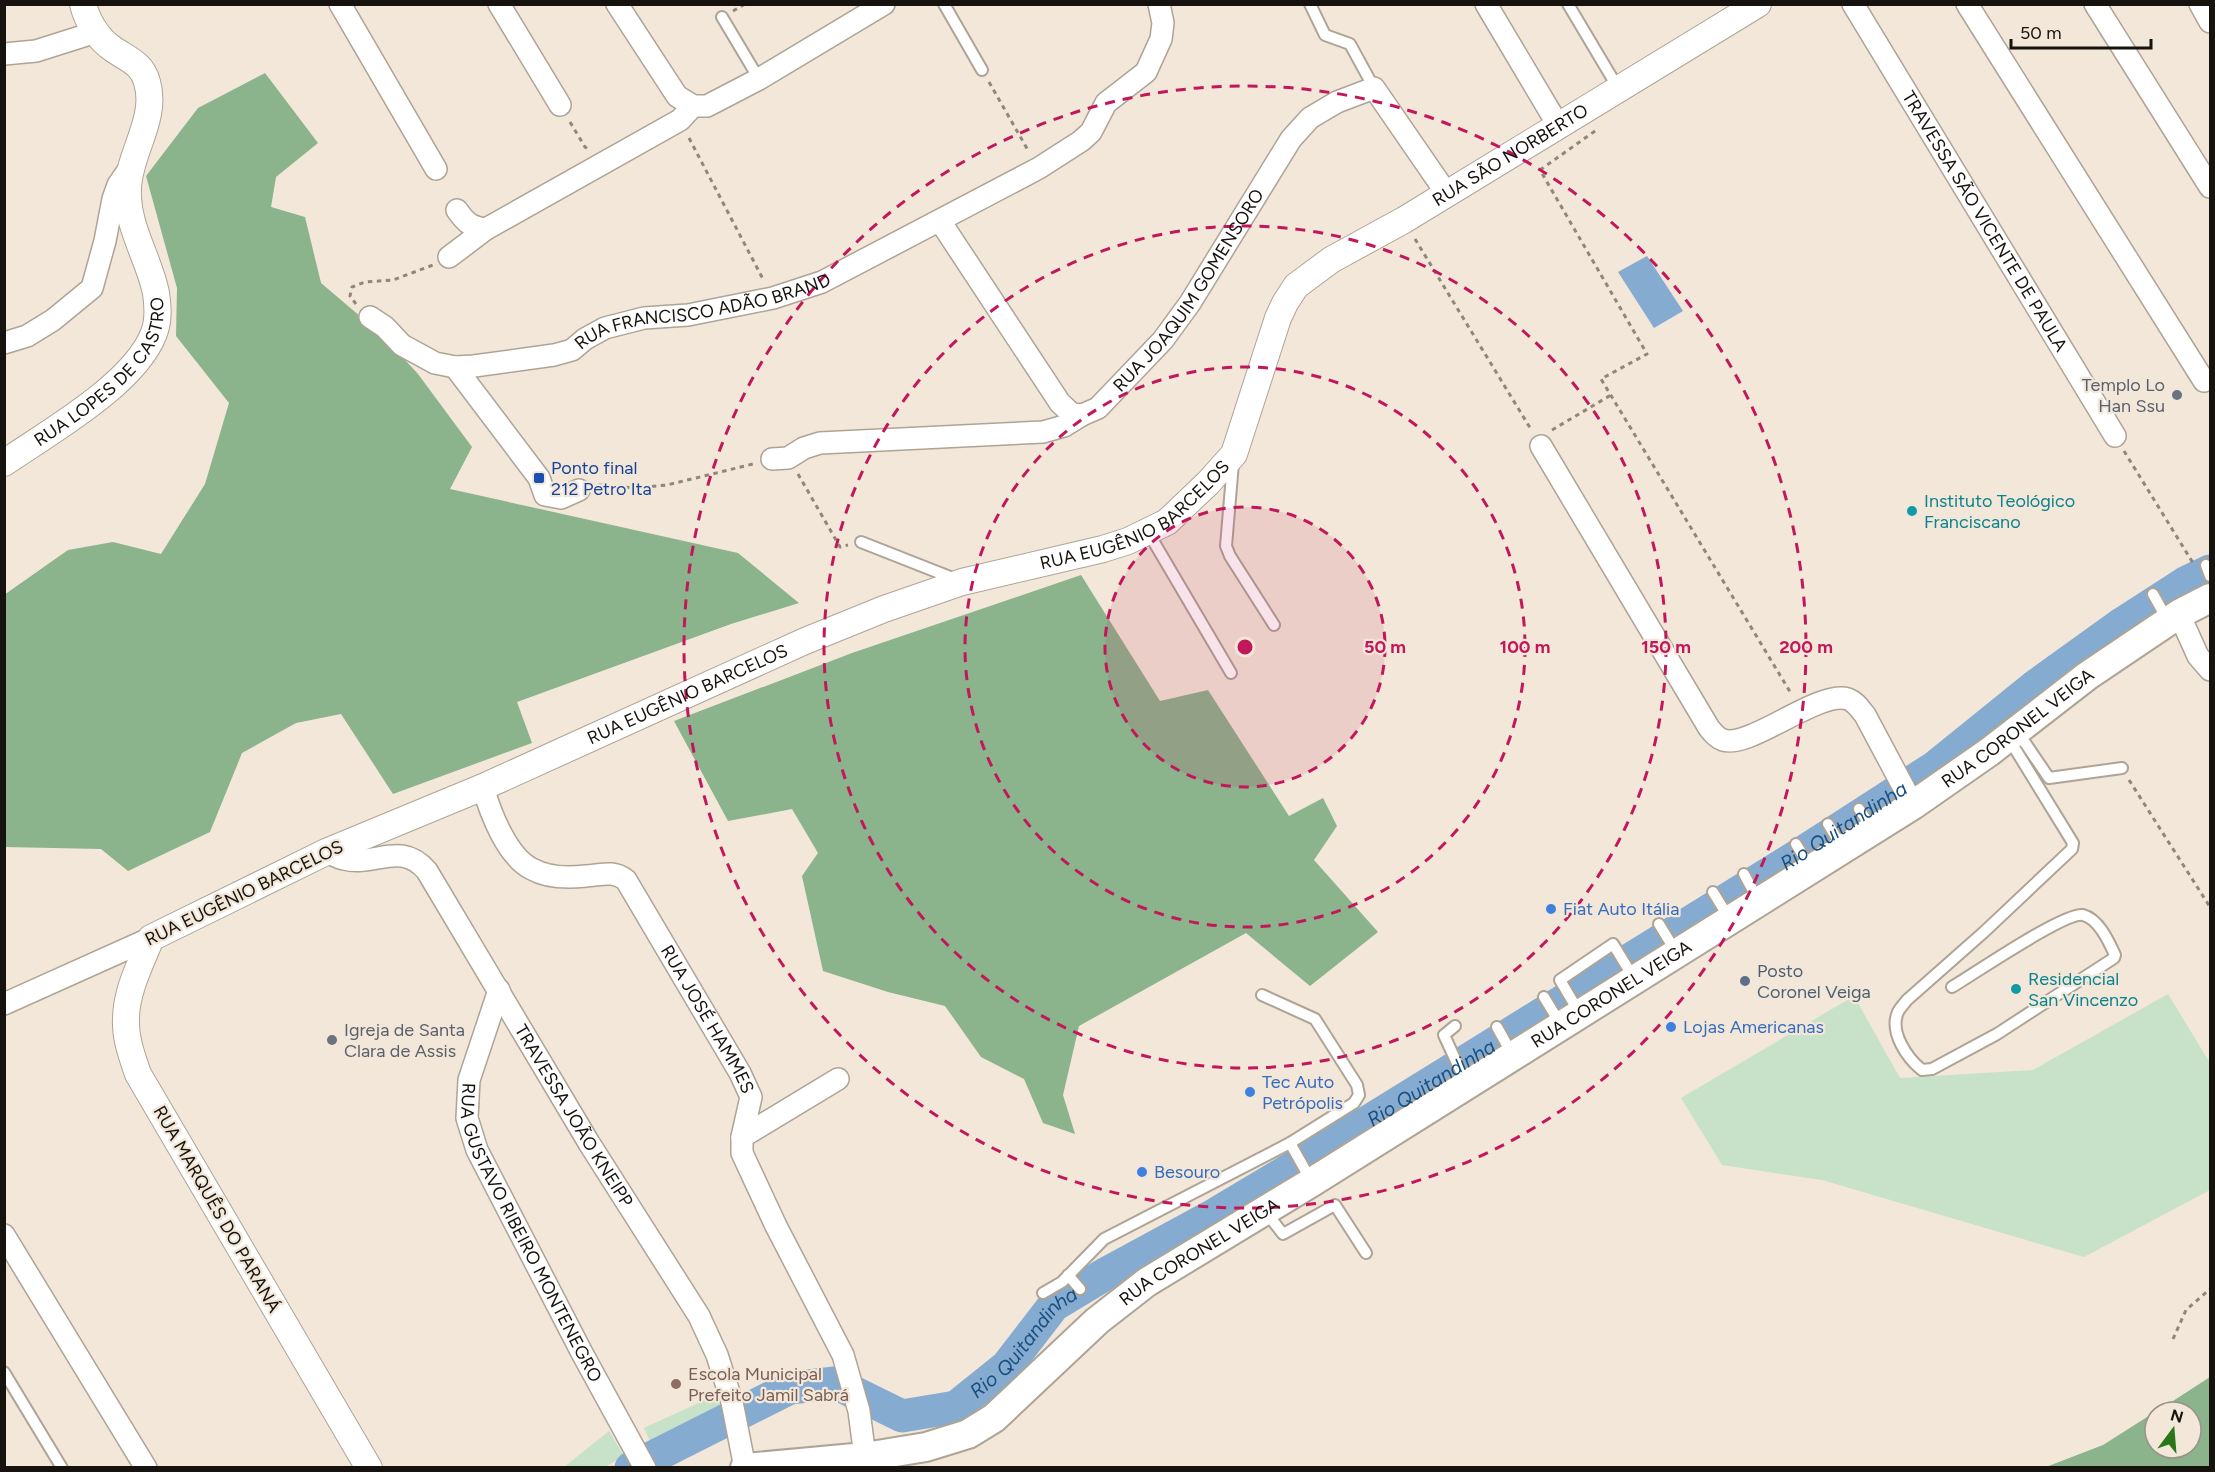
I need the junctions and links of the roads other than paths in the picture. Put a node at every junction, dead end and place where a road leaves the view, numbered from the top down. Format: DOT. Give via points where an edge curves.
graph roads {
  1 [pos="83,4"];
  2 [pos="340,4"];
  3 [pos="499,4"];
  4 [pos="617,4"];
  5 [pos="884,4"];
  6 [pos="944,4"];
  7 [pos="1158,4"];
  8 [pos="1310,4"];
  9 [pos="1486,4"];
  10 [pos="1568,4"];
  11 [pos="1853,4"];
  12 [pos="1967,4"];
  13 [pos="2095,4"];
  14 [pos="2200,4"];
  15 [pos="1746,8"];
  16 [pos="722,17"];
  17 [pos="2211,22"];
  18 [pos="96,32"];
  19 [pos="4,54"];
  20 [pos="982,70"];
  21 [pos="759,79"];
  22 [pos="1374,88"];
  23 [pos="1618,88"];
  24 [pos="560,105"];
  25 [pos="687,113"];
  26 [pos="1558,125"];
  27 [pos="133,162"];
  28 [pos="436,169"];
  29 [pos="2211,187"];
  30 [pos="1447,194"];
  31 [pos="457,210"];
  32 [pos="940,221"];
  33 [pos="486,229"];
  34 [pos="449,257"];
  35 [pos="370,317"];
  36 [pos="1278,318"];
  37 [pos="4,343"];
  38 [pos="455,367"];
  39 [pos="2204,381"];
  40 [pos="1082,415"];
  41 [pos="2115,436"];
  42 [pos="1541,446"];
  43 [pos="1234,454"];
  44 [pos="780,458"];
  45 [pos="4,463"];
  46 [pos="579,490"];
  47 [pos="1148,532"];
  48 [pos="861,542"];
  49 [pos="962,582"];
  50 [pos="2153,594"];
  51 [pos="2211,598"];
  52 [pos="2169,614"];
  53 [pos="1274,626"];
  54 [pos="2211,670"];
  55 [pos="1231,673"];
  56 [pos="2013,734"];
  57 [pos="2122,768"];
  58 [pos="483,787"];
  59 [pos="1913,806"];
  60 [pos="1828,824"];
  61 [pos="1796,844"];
  62 [pos="1840,844"];
  63 [pos="326,852"];
  64 [pos="1808,864"];
  65 [pos="1744,873"];
  66 [pos="1713,892"];
  67 [pos="1756,897"];
  68 [pos="1731,921"];
  69 [pos="1659,924"];
  70 [pos="152,938"];
  71 [pos="1677,954"];
  72 [pos="1632,974"];
  73 [pos="1952,987"];
  74 [pos="499,990"];
  75 [pos="1262,995"];
  76 [pos="1544,997"];
  77 [pos="4,1004"];
  78 [pos="1567,1014"];
  79 [pos="1455,1026"];
  80 [pos="1497,1027"];
  81 [pos="1509,1050"];
  82 [pos="1464,1078"];
  83 [pos="838,1079"];
  84 [pos="742,1137"];
  85 [pos="1290,1143"];
  86 [pos="1312,1182"];
  87 [pos="1265,1211"];
  88 [pos="4,1235"];
  89 [pos="1366,1253"];
  90 [pos="1068,1275"];
  91 [pos="1080,1289"];
  92 [pos="1043,1293"];
  93 [pos="4,1372"];
  94 [pos="865,1457"];
  95 [pos="62,1467"];
  96 [pos="146,1467"];
  97 [pos="369,1467"];
  98 [pos="645,1467"];
  99 [pos="745,1467"];
  1 -- 18 [label="street, RUA LOPES DE CASTRO"];
  2 -- 28 [label="street"];
  3 -- 24 [label="street"];
  4 -- 25 [label="street"];
  5 -- 21 [label="street"];
  6 -- 20 [label="lane"];
  7 -- 32 [label="street, RUA FRANCISCO ADÃO BRAND" via="1163,23 1161,39 1146,72 1106,103 1091,132 1039,168"];
  8 -- 22 [label="lane" via="1325,35 1350,44"];
  9 -- 26 [label="street"];
  10 -- 23 [label="lane"];
  11 -- 41 [label="street, TRAVESSA SÃO VICENTE DE PAULA"];
  12 -- 39 [label="street"];
  13 -- 29 [label="street"];
  14 -- 17 [label="street"];
  15 -- 23 [label="street, RUA SÃO NORBERTO"];
  16 -- 21 [label="lane"];
  18 -- 19 [label="street" via="36,51"];
  18 -- 27 [label="street, RUA LOPES DE CASTRO" via="111,48 138,64 148,83 144,128"];
  21 -- 25 [label="street"];
  22 -- 30 [label="street"];
  22 -- 40 [label="street, RUA JOAQUIM GOMENSORO" via="1337,102 1310,118 1291,139 1163,340 1098,408"];
  23 -- 26 [label="street, RUA SÃO NORBERTO"];
  25 -- 33 [label="street" via="610,161"];
  26 -- 30 [label="street, RUA SÃO NORBERTO"];
  27 -- 37 [label="street" via="113,199 92,288 53,320 27,336"];
  27 -- 45 [label="street, RUA LOPES DE CASTRO" via="129,205 156,291 159,312 154,333 127,374"];
  30 -- 36 [label="street, RUA SÃO NORBERTO" via="1312,273 1296,286"];
  31 -- 33 [label="street" via="466,223"];
  32 -- 38 [label="street, RUA FRANCISCO ADÃO BRAND" via="822,282 773,298 605,328 572,350 554,355"];
  32 -- 40 [label="street" via="1060,403 1072,414"];
  33 -- 34 [label="street"];
  35 -- 38 [label="street, RUA FRANCISCO ADÃO BRAND" via="386,327 402,345 435,363"];
  36 -- 43 [label="street, RUA EUGÊNIO BARCELOS"];
  38 -- 46 [label="street" via="539,478 545,495 561,498"];
  40 -- 44 [label="street, RUA JOAQUIM GOMENSORO" via="1043,432 820,443"];
  42 -- 59 [label="street" via="1717,737 1736,741 1801,711 1848,699 1865,715"];
  43 -- 47 [label="street, RUA EUGÊNIO BARCELOS" via="1167,522"];
  43 -- 53 [label="lane" via="1226,546"];
  47 -- 49 [label="street, RUA EUGÊNIO BARCELOS" via="1103,549"];
  47 -- 55 [label="lane"];
  48 -- 49 [label="lane"];
  49 -- 58 [label="street, RUA EUGÊNIO BARCELOS" via="805,641"];
  50 -- 52 [label="lane"];
  51 -- 52 [label="main road, RUA CORONEL VEIGA"];
  52 -- 54 [label="street"];
  52 -- 56 [label="main road, RUA CORONEL VEIGA"];
  56 -- 57 [label="lane" via="2049,778"];
  56 -- 59 [label="main road, RUA CORONEL VEIGA"];
  56 -- 73 [label="lane" via="2073,843 2072,849 1907,1000 1898,1011 1894,1028 1913,1063 1922,1070 1932,1069 2075,985 2115,954 2091,919 2082,915 2071,917"];
  58 -- 63 [label="street, RUA EUGÊNIO BARCELOS"];
  58 -- 84 [label="street, RUA JOSÉ HAMMES" via="502,835 522,863 569,878 611,873 626,880 740,1073 750,1097"];
  59 -- 62 [label="main road, RUA CORONEL VEIGA" via="1867,820"];
  60 -- 62 [label="lane"];
  61 -- 64 [label="lane"];
  62 -- 64 [label="main road, RUA CORONEL VEIGA"];
  63 -- 70 [label="street, RUA EUGÊNIO BARCELOS"];
  63 -- 74 [label="street, TRAVESSA JOÃO KNEIPP" via="345,860 399,855 419,861"];
  64 -- 67 [label="main road, RUA CORONEL VEIGA"];
  65 -- 67 [label="lane"];
  66 -- 68 [label="lane"];
  67 -- 68 [label="main road, RUA CORONEL VEIGA"];
  68 -- 71 [label="main road, RUA CORONEL VEIGA"];
  69 -- 71 [label="lane"];
  70 -- 77 [label="street, RUA EUGÊNIO BARCELOS"];
  70 -- 97 [label="street, RUA MARQUÊS DO PARANÁ" via="133,981 125,1017 138,1074"];
  71 -- 72 [label="main road, RUA CORONEL VEIGA"];
  72 -- 78 [label="main road, RUA CORONEL VEIGA"];
  72 -- 78 [label="lane" via="1613,944 1560,980"];
  74 -- 98 [label="street, RUA GUSTAVO RIBEIRO MONTENEGRO" via="469,1080 467,1118 477,1150"];
  74 -- 99 [label="street, TRAVESSA JOÃO KNEIPP" via="589,1143 699,1316 732,1402"];
  75 -- 85 [label="lane" via="1315,1020 1357,1085 1359,1095"];
  76 -- 78 [label="lane"];
  78 -- 81 [label="main road, RUA CORONEL VEIGA"];
  79 -- 82 [label="lane" via="1444,1035"];
  80 -- 81 [label="lane"];
  81 -- 82 [label="main road, RUA CORONEL VEIGA"];
  82 -- 86 [label="main road, RUA CORONEL VEIGA"];
  83 -- 84 [label="street"];
  84 -- 94 [label="street, RUA JOSÉ HAMMES" via="742,1152 759,1192 843,1355 859,1411"];
  85 -- 86 [label="lane"];
  85 -- 90 [label="lane" via="1104,1239"];
  86 -- 87 [label="main road, RUA CORONEL VEIGA"];
  87 -- 89 [label="lane" via="1283,1234 1335,1205"];
  87 -- 94 [label="main road, RUA CORONEL VEIGA" via="1120,1302 994,1419 952,1440"];
  88 -- 96 [label="street"];
  90 -- 91 [label="lane"];
  90 -- 92 [label="lane"];
  93 -- 95 [label="lane"];
  94 -- 99 [label="main road, RUA CORONEL VEIGA"];
}
